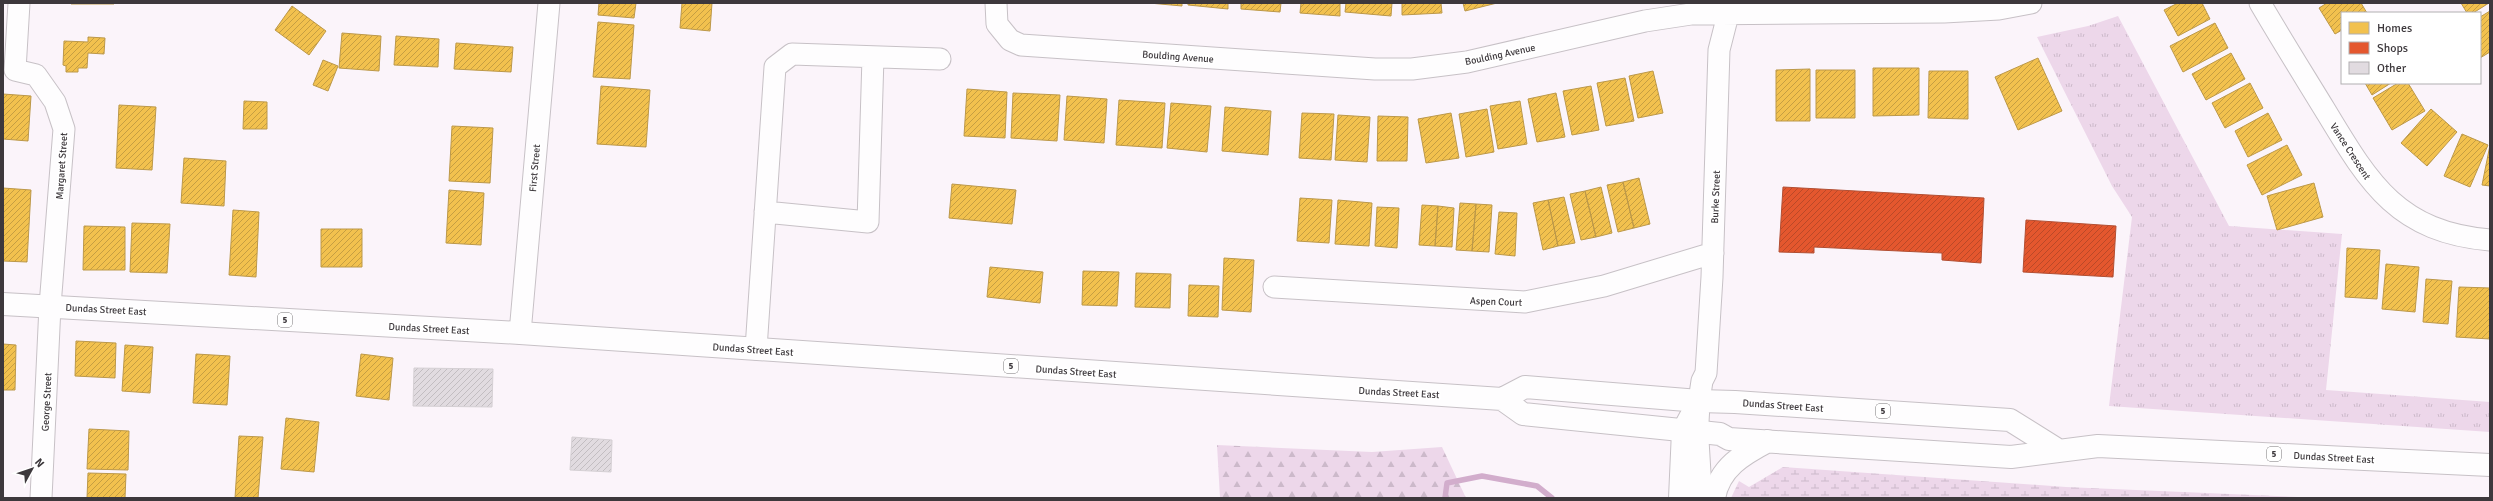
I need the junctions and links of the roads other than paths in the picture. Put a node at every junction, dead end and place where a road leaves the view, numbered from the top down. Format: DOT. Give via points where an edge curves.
graph roads {
  1 [pos="19,3"];
  2 [pos="549,3"];
  3 [pos="996,3"];
  4 [pos="2030,3"];
  5 [pos="2260,3"];
  6 [pos="1730,8"];
  7 [pos="873,57"];
  8 [pos="940,59"];
  9 [pos="9,71"];
  10 [pos="765,212"];
  11 [pos="2490,240"];
  12 [pos="1713,253"];
  13 [pos="1274,287"];
  14 [pos="3,304"];
  15 [pos="50,306"];
  16 [pos="520,333"];
  17 [pos="756,349"];
  18 [pos="1700,391"];
  19 [pos="1502,399"];
  20 [pos="1690,432"];
  21 [pos="1768,441"];
  22 [pos="2058,450"];
  23 [pos="2490,465"];
  24 [pos="41,498"];
  25 [pos="1680,498"];
  26 [pos="1701,498"];
  27 [pos="1714,498"];
  1 -- 9 [label="street, Margaret Street"];
  2 -- 16 [label="street, First Street"];
  3 -- 6 [label="street, Boulding Avenue" via="996,24 1010,40 1021,45 1375,69 1412,69 1488,57 1645,21"];
  4 -- 6 [label="street, Boulding Avenue" via="1999,9 1944,12"];
  5 -- 11 [label="street, Vance Crescent" via="2358,165 2387,199 2406,213 2439,230 2465,238"];
  6 -- 12 [label="street, Burke Street" via="1719,50"];
  7 -- 8 [label="street"];
  7 -- 10 [label="street" via="792,54 775,67"];
  7 -- 10 [label="street" via="868,222"];
  9 -- 15 [label="street, Margaret Street" via="36,75 56,102 64,129"];
  10 -- 17 [label="street"];
  12 -- 13 [label="street, Aspen Court" via="1604,286 1525,302"];
  12 -- 18 [label="street, Burke Street" via="1706,373"];
  14 -- 15 [label="main road, Dundas Street East / 5"];
  15 -- 16 [label="main road, Dundas Street East / 5"];
  15 -- 24 [label="street, George Street"];
  16 -- 17 [label="main road, Dundas Street East / 5"];
  17 -- 19 [label="main road, Dundas Street East / 5"];
  18 -- 19 [label="main road, Dundas Street East / 5" via="1525,387"];
  18 -- 20 [label="main road, Burke Street"];
  18 -- 22 [label="main road, Dundas Street East / 5" via="1735,402 2010,420"];
  19 -- 20 [label="main road, Dundas Street East / 5" via="1523,414"];
  20 -- 21 [label="main road, Dundas Street East / 5" via="1720,434 1729,439"];
  20 -- 25 [label="main road, Burke Street"];
  20 -- 26 [label="main road"];
  21 -- 22 [label="main road, Dundas Street East / 5" via="2011,457"];
  21 -- 27 [label="main road" via="1740,456 1726,470 1715,489"];
  22 -- 23 [label="main road, Dundas Street East / 5" via="2098,446 2141,446"];
}
